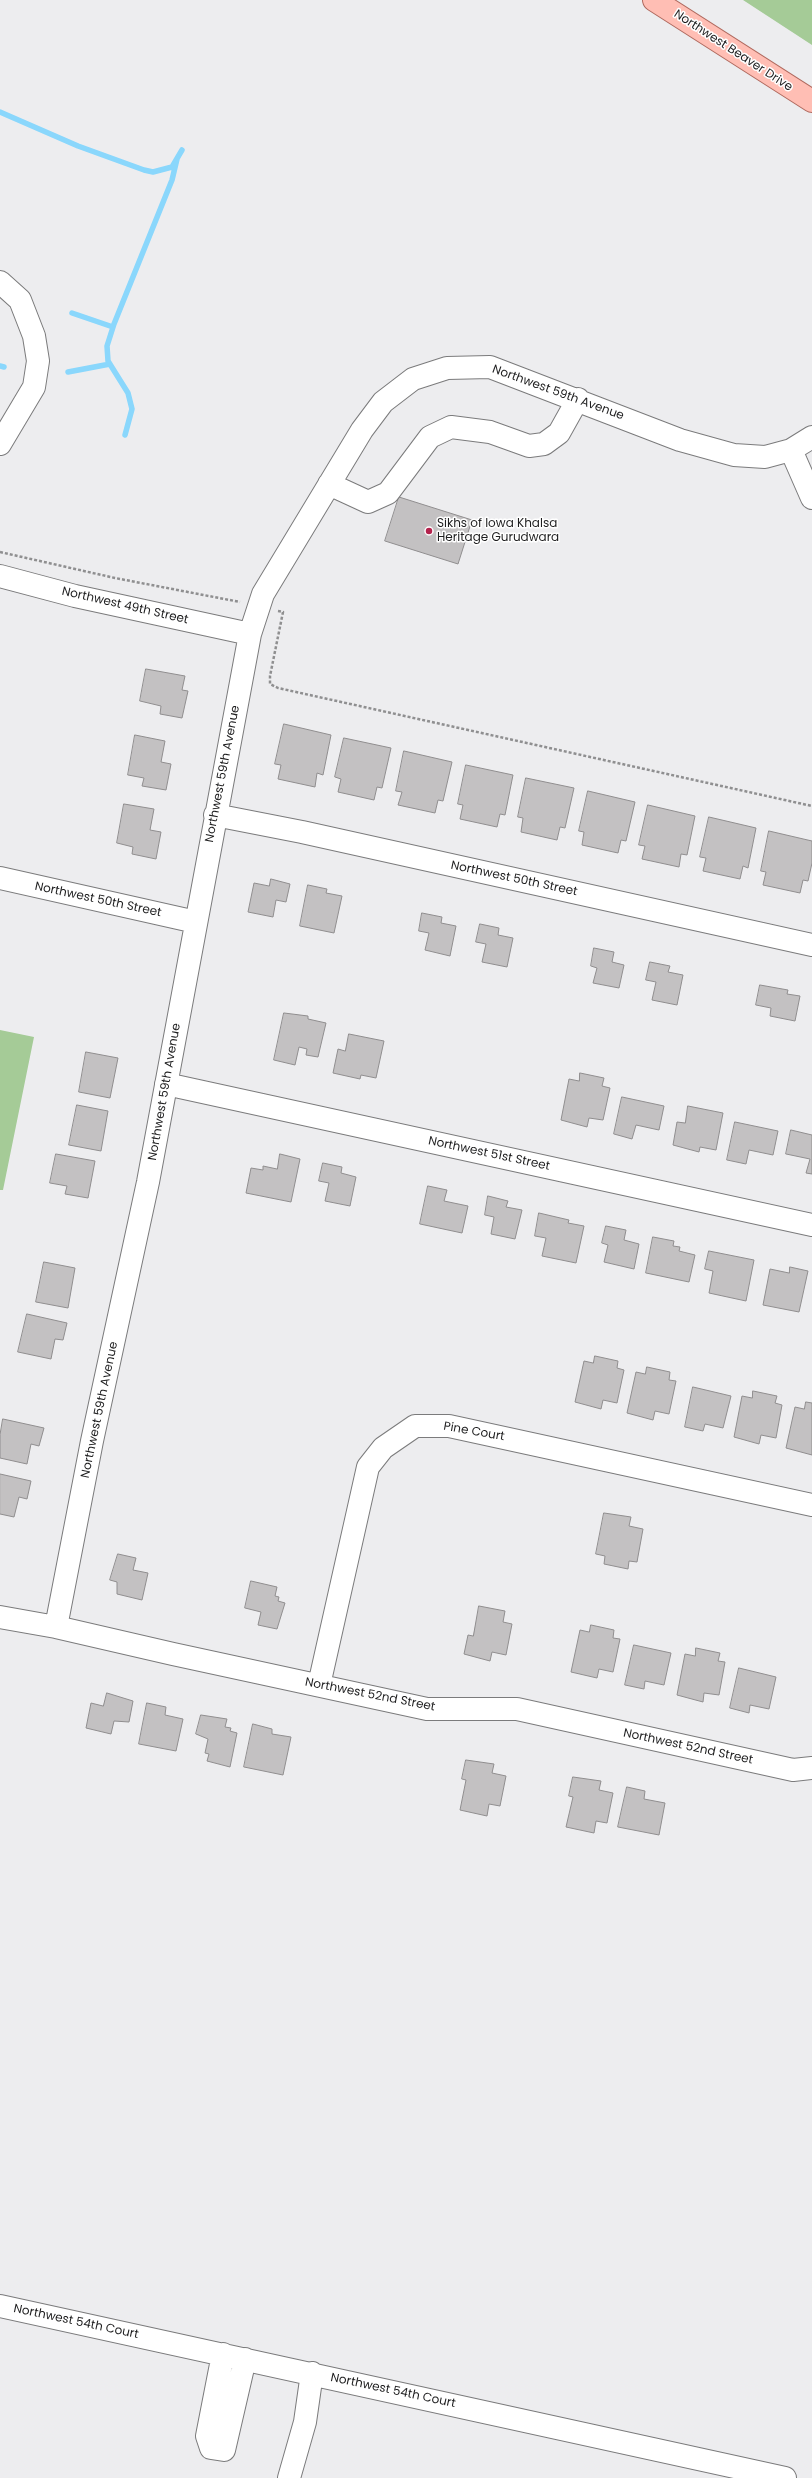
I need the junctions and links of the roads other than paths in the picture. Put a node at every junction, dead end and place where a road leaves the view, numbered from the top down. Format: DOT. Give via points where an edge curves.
graph roads {
  1 [pos="654,0"];
  2 [pos="812,101"];
  3 [pos="0,282"];
  4 [pos="578,399"];
  5 [pos="812,437"];
  6 [pos="0,444"];
  7 [pos="791,450"];
  8 [pos="330,484"];
  9 [pos="812,498"];
  10 [pos="0,576"];
  11 [pos="250,634"];
  12 [pos="215,815"];
  13 [pos="0,878"];
  14 [pos="196,922"];
  15 [pos="812,945"];
  16 [pos="166,1084"];
  17 [pos="812,1225"];
  18 [pos="812,1505"];
  19 [pos="0,1617"];
  20 [pos="56,1627"];
  21 [pos="319,1685"];
  22 [pos="812,1768"];
  23 [pos="0,2306"];
  24 [pos="223,2354"];
  25 [pos="245,2359"];
  26 [pos="312,2374"];
  27 [pos="289,2478"];
  28 [pos="785,2478"];
  1 -- 2 [label="main road, Northwest Beaver Drive"];
  3 -- 6 [label="street" via="20,300 34,336 38,361 34,387"];
  4 -- 7 [label="street, Northwest 59th Avenue" via="680,440 731,454 765,457"];
  4 -- 8 [label="street, Northwest 59th Avenue" via="490,367 448,368 413,379 383,402 362,430"];
  4 -- 8 [label="street" via="559,433 544,444 529,446 490,432 451,427 430,437 388,493 368,502"];
  5 -- 7 [label="street, Northwest 59th Avenue"];
  7 -- 9 [label="street"];
  8 -- 11 [label="street, Northwest 59th Avenue" via="263,594"];
  10 -- 11 [label="street, Northwest 49th Street" via="75,596"];
  11 -- 12 [label="street, Northwest 59th Avenue"];
  12 -- 14 [label="street, Northwest 59th Avenue"];
  12 -- 15 [label="street, Northwest 50th Street" via="318,835"];
  13 -- 14 [label="street, Northwest 50th Street"];
  14 -- 16 [label="street, Northwest 59th Avenue"];
  16 -- 17 [label="street, Northwest 51st Street"];
  16 -- 20 [label="street, Northwest 59th Avenue"];
  18 -- 21 [label="street, Pine Court" via="449,1426 415,1426 383,1448 368,1467"];
  19 -- 20 [label="street, Northwest 52nd Street"];
  20 -- 21 [label="street, Northwest 52nd Street"];
  21 -- 22 [label="street, Northwest 52nd Street" via="427,1709 517,1709 794,1770"];
  23 -- 24 [label="street, Northwest 54th Court"];
  24 -- 25 [label="street, Northwest 54th Court"];
  24 -- 25 [label="street" via="207,2436 211,2448 224,2450"];
  25 -- 26 [label="street, Northwest 54th Court"];
  26 -- 27 [label="street" via="305,2422"];
  26 -- 28 [label="street, Northwest 54th Court"];
}
